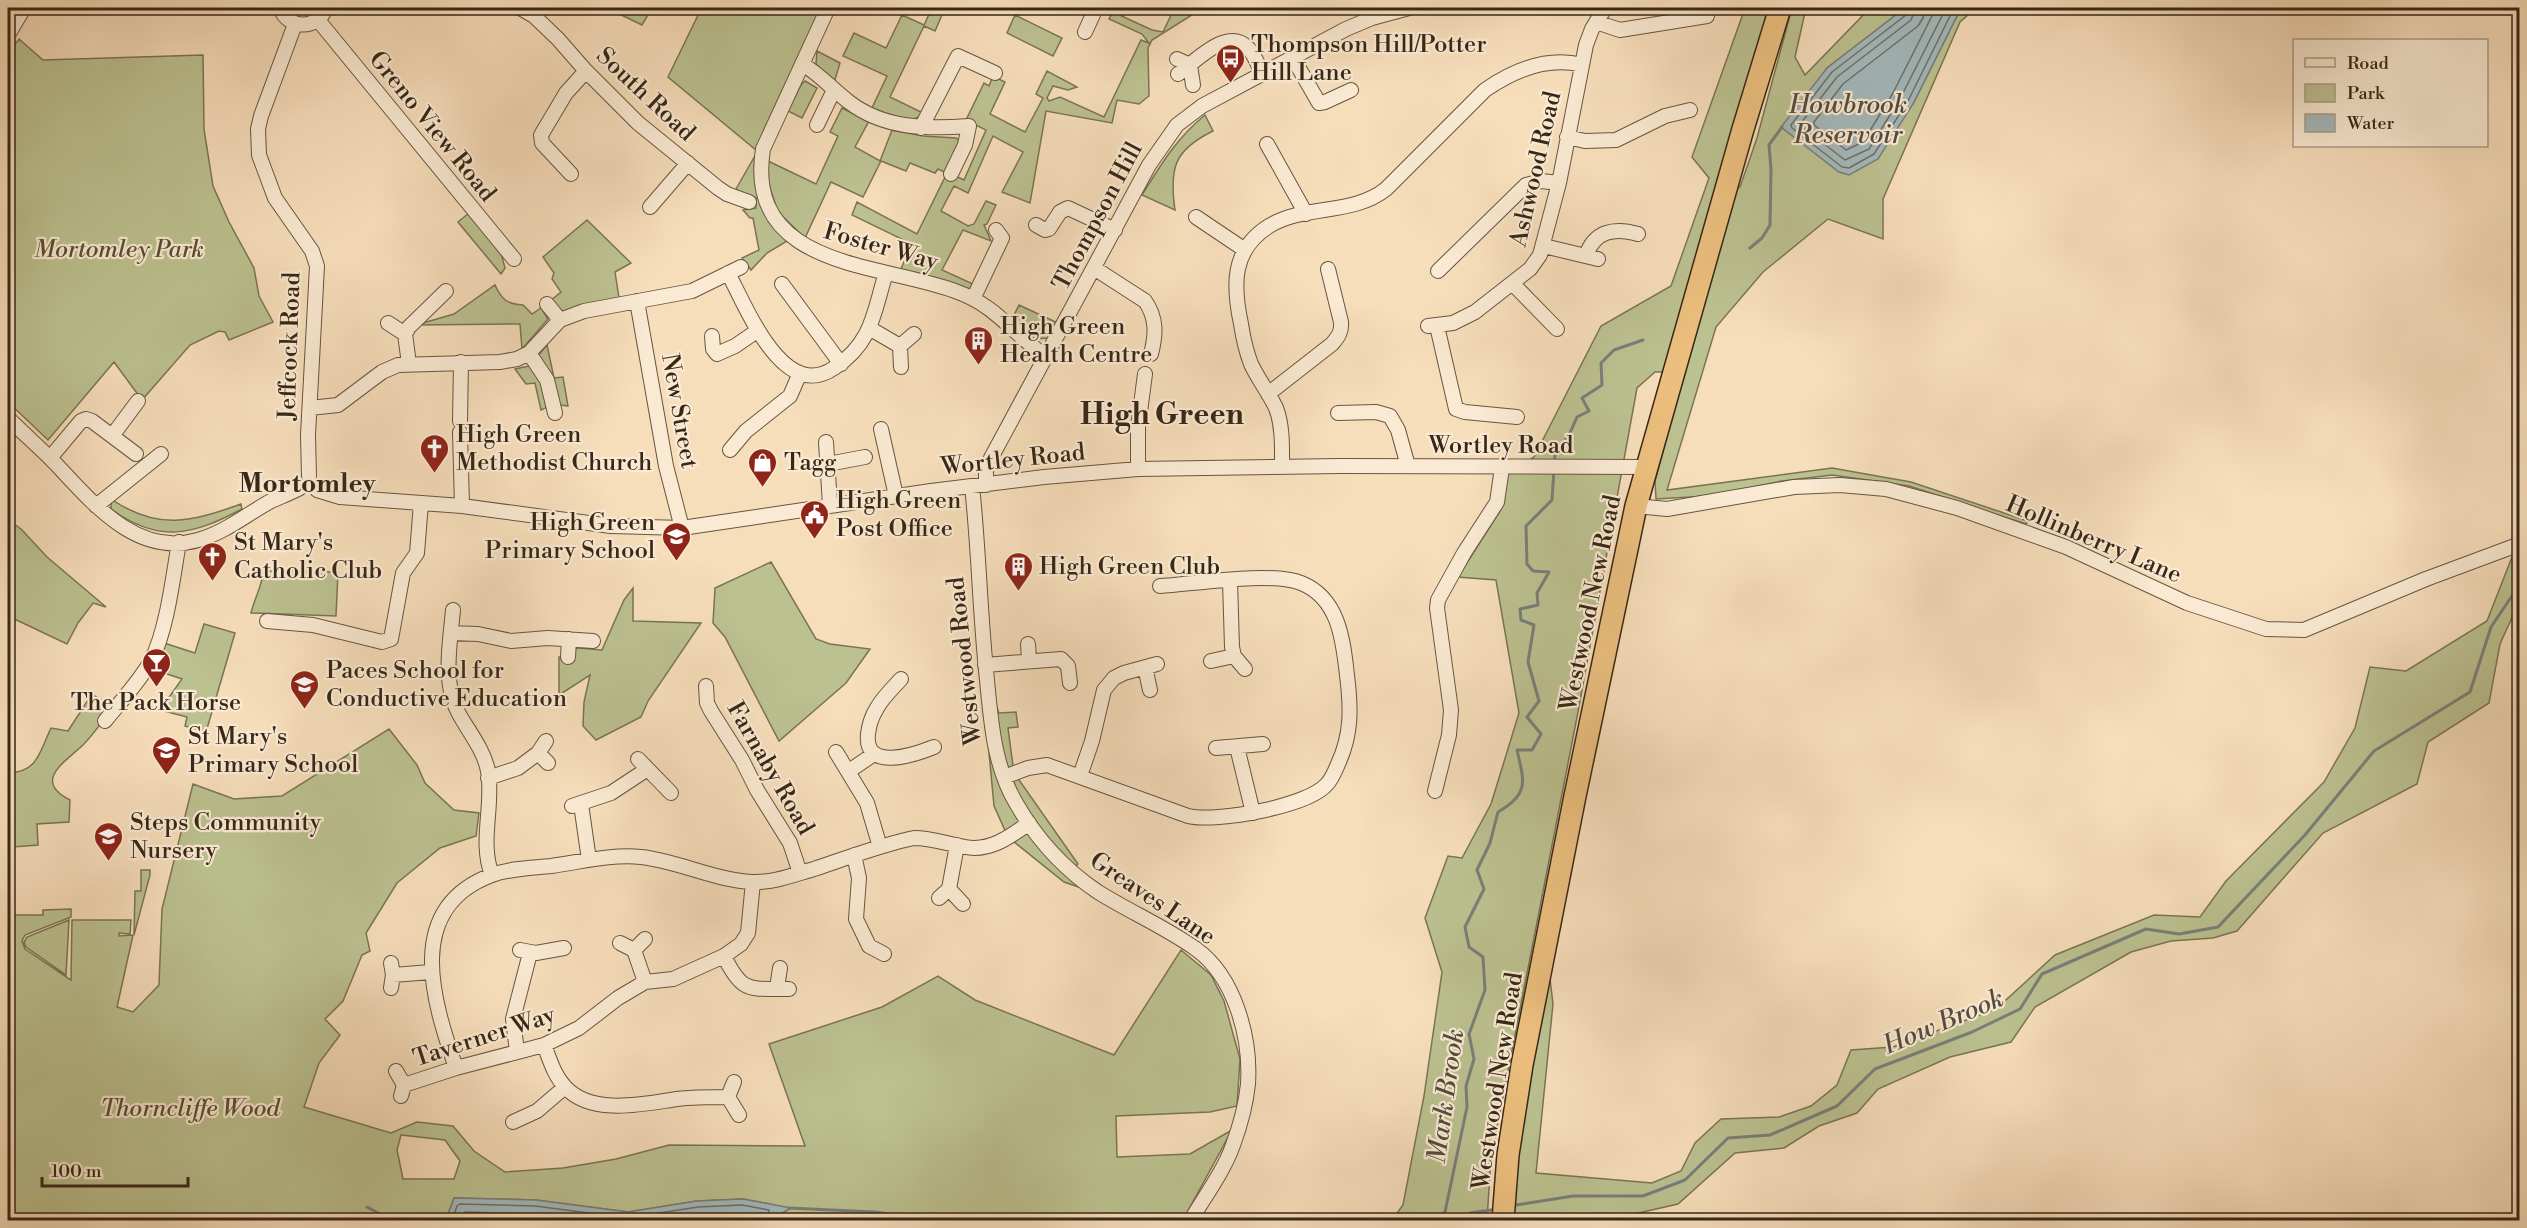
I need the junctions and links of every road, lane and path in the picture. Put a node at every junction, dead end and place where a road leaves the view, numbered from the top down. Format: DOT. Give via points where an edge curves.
graph roads {
  1 [pos="24,8"];
  2 [pos="280,8"];
  3 [pos="326,8"];
  4 [pos="520,8"];
  5 [pos="828,8"];
  6 [pos="1096,8"];
  7 [pos="1409,8"];
  8 [pos="1605,8"];
  9 [pos="1780,8"];
  10 [pos="1371,13"];
  11 [pos="1707,16"];
  12 [pos="318,20"];
  13 [pos="1596,22"];
  14 [pos="295,24"];
  15 [pos="1084,32"];
  16 [pos="8,35"];
  17 [pos="1293,58"];
  18 [pos="1177,59"];
  19 [pos="802,64"];
  20 [pos="1190,65"];
  21 [pos="1582,65"];
  22 [pos="586,71"];
  23 [pos="995,73"];
  24 [pos="1262,73"];
  25 [pos="1178,74"];
  26 [pos="1193,85"];
  27 [pos="834,90"];
  28 [pos="1351,90"];
  29 [pos="1684,116"];
  30 [pos="817,125"];
  31 [pos="921,128"];
  32 [pos="1567,137"];
  33 [pos="1265,142"];
  34 [pos="688,163"];
  35 [pos="571,174"];
  36 [pos="951,174"];
  37 [pos="1559,183"];
  38 [pos="741,203"];
  39 [pos="650,207"];
  40 [pos="1306,214"];
  41 [pos="1196,217"];
  42 [pos="1036,225"];
  43 [pos="996,230"];
  44 [pos="1115,230"];
  45 [pos="1638,234"];
  46 [pos="1544,246"];
  47 [pos="1245,250"];
  48 [pos="514,259"];
  49 [pos="741,267"];
  50 [pos="1095,268"];
  51 [pos="1328,268"];
  52 [pos="1438,271"];
  53 [pos="728,273"];
  54 [pos="886,273"];
  55 [pos="782,284"];
  56 [pos="1513,284"];
  57 [pos="446,291"];
  58 [pos="973,299"];
  59 [pos="637,301"];
  60 [pos="547,304"];
  61 [pos="560,320"];
  62 [pos="388,323"];
  63 [pos="869,328"];
  64 [pos="1557,330"];
  65 [pos="757,331"];
  66 [pos="405,333"];
  67 [pos="914,334"];
  68 [pos="712,336"];
  69 [pos="900,346"];
  70 [pos="529,353"];
  71 [pos="1151,354"];
  72 [pos="1047,357"];
  73 [pos="460,362"];
  74 [pos="409,364"];
  75 [pos="840,364"];
  76 [pos="901,367"];
  77 [pos="800,373"];
  78 [pos="1145,374"];
  79 [pos="1268,394"];
  80 [pos="138,401"];
  81 [pos="310,408"];
  82 [pos="555,413"];
  83 [pos="1338,413"];
  84 [pos="1517,417"];
  85 [pos="8,418"];
  86 [pos="112,436"];
  87 [pos="887,437"];
  88 [pos="826,442"];
  89 [pos="730,450"];
  90 [pos="135,454"];
  91 [pos="161,454"];
  92 [pos="865,457"];
  93 [pos="50,458"];
  94 [pos="828,464"];
  95 [pos="1408,466"];
  96 [pos="1282,467"];
  97 [pos="1647,467"];
  98 [pos="1502,468"];
  99 [pos="1138,469"];
  100 [pos="309,476"];
  101 [pos="986,484"];
  102 [pos="972,486"];
  103 [pos="300,488"];
  104 [pos="317,490"];
  105 [pos="896,496"];
  106 [pos="421,503"];
  107 [pos="830,505"];
  108 [pos="96,506"];
  109 [pos="462,506"];
  110 [pos="1636,506"];
  111 [pos="682,528"];
  112 [pos="179,542"];
  113 [pos="2520,544"];
  114 [pos="1230,581"];
  115 [pos="1160,586"];
  116 [pos="453,610"];
  117 [pos="272,625"];
  118 [pos="451,633"];
  119 [pos="569,639"];
  120 [pos="593,641"];
  121 [pos="1028,644"];
  122 [pos="1234,656"];
  123 [pos="568,657"];
  124 [pos="1029,660"];
  125 [pos="1211,661"];
  126 [pos="985,665"];
  127 [pos="1245,669"];
  128 [pos="1070,683"];
  129 [pos="706,686"];
  130 [pos="898,688"];
  131 [pos="1150,690"];
  132 [pos="707,703"];
  133 [pos="692,704"];
  134 [pos="105,721"];
  135 [pos="546,741"];
  136 [pos="1263,744"];
  137 [pos="934,747"];
  138 [pos="1237,747"];
  139 [pos="1216,748"];
  140 [pos="836,753"];
  141 [pos="874,754"];
  142 [pos="849,771"];
  143 [pos="1080,776"];
  144 [pos="1004,777"];
  145 [pos="488,778"];
  146 [pos="1435,791"];
  147 [pos="671,793"];
  148 [pos="1253,813"];
  149 [pos="1029,823"];
  150 [pos="957,845"];
  151 [pos="880,847"];
  152 [pos="854,855"];
  153 [pos="589,860"];
  154 [pos="800,873"];
  155 [pos="492,875"];
  156 [pos="753,882"];
  157 [pos="963,904"];
  158 [pos="645,939"];
  159 [pos="620,943"];
  160 [pos="564,948"];
  161 [pos="634,950"];
  162 [pos="884,954"];
  163 [pos="724,956"];
  164 [pos="780,968"];
  165 [pos="431,972"];
  166 [pos="391,975"];
  167 [pos="645,982"];
  168 [pos="544,1045"];
  169 [pos="517,1052"];
  170 [pos="456,1068"];
  171 [pos="396,1071"];
  172 [pos="734,1082"];
  173 [pos="565,1087"];
  174 [pos="728,1097"];
  175 [pos="739,1115"];
  176 [pos="513,1122"];
  177 [pos="1191,1221"];
  178 [pos="1503,1221"];
  1 -- 16 [label="street"];
  2 -- 14 [label="street"];
  3 -- 12 [label="street"];
  4 -- 22 [label="street, South Road" via="552,33"];
  5 -- 19 [label="street, Foster Way"];
  6 -- 15 [label="street"];
  7 -- 10 [label="street, Thompson Hill"];
  8 -- 13 [label="street, Ashwood Road"];
  9 -- 97 [label="highway, Westwood New Road"];
  10 -- 17 [label="street, Thompson Hill"];
  11 -- 13 [label="street" via="1626,30"];
  12 -- 14 [label="street" via="303,26"];
  12 -- 48 [label="street, Greno View Road"];
  13 -- 21 [label="street, Ashwood Road"];
  14 -- 81 [label="street, Jeffcock Road" via="261,116 258,140 269,185 312,250 317,266"];
  17 -- 24 [label="street, Thompson Hill"];
  17 -- 28 [label="street" via="1319,103"];
  18 -- 20 [label="street"];
  19 -- 27 [label="street"];
  19 -- 54 [label="street, Foster Way" via="763,149 761,179 768,206 783,229 805,246 837,260"];
  20 -- 24 [label="street" via="1220,44 1238,42 1252,53"];
  20 -- 25 [label="street"];
  20 -- 26 [label="street"];
  21 -- 32 [label="street, Ashwood Road"];
  21 -- 40 [label="street" via="1555,60 1503,78 1485,90 1373,199"];
  22 -- 34 [label="street, South Road" via="638,123"];
  22 -- 35 [label="street" via="566,93 540,135 542,143"];
  23 -- 31 [label="street" via="958,56"];
  24 -- 44 [label="street, Thompson Hill" via="1202,106 1177,125 1155,156"];
  27 -- 30 [label="street"];
  27 -- 31 [label="street" via="869,114"];
  29 -- 32 [label="street" via="1665,116 1616,140"];
  31 -- 36 [label="street" via="969,126 965,146"];
  32 -- 37 [label="street, Ashwood Road"];
  33 -- 40 [label="street"];
  34 -- 38 [label="street, South Road"];
  34 -- 39 [label="street"];
  37 -- 46 [label="street, Ashwood Road"];
  37 -- 52 [label="street" via="1541,181 1527,185 1456,261"];
  40 -- 47 [label="street" via="1275,223 1259,233"];
  41 -- 47 [label="street"];
  42 -- 44 [label="street" via="1049,229 1060,212 1068,208"];
  43 -- 58 [label="street" via="1002,238"];
  44 -- 50 [label="street, Thompson Hill"];
  45 -- 46 [label="street" via="1622,230 1598,237 1593,240 1592,257"];
  46 -- 56 [label="street, Ashwood Road" via="1530,269"];
  47 -- 79 [label="street" via="1235,276 1236,299 1250,362"];
  49 -- 53 [label="street"];
  50 -- 71 [label="street" via="1151,309 1155,329"];
  50 -- 72 [label="street, Thompson Hill"];
  51 -- 79 [label="street" via="1341,322 1338,337"];
  53 -- 59 [label="street" via="692,291"];
  53 -- 65 [label="street"];
  54 -- 58 [label="street, Foster Way"];
  54 -- 63 [label="street"];
  55 -- 75 [label="street"];
  56 -- 64 [label="street" via="1542,322"];
  56 -- 84 [label="street, Ashwood Road" via="1464,318 1433,326 1456,409 1495,410"];
  57 -- 66 [label="street"];
  58 -- 72 [label="street, Foster Way" via="1000,316"];
  59 -- 61 [label="street" via="584,310"];
  59 -- 111 [label="street, New Street" via="666,466"];
  60 -- 61 [label="street"];
  61 -- 70 [label="street"];
  62 -- 66 [label="street"];
  63 -- 69 [label="street"];
  63 -- 75 [label="street" via="855,351"];
  65 -- 68 [label="street" via="717,354"];
  65 -- 77 [label="street" via="784,362"];
  66 -- 74 [label="street"];
  67 -- 69 [label="street"];
  69 -- 76 [label="street"];
  70 -- 73 [label="street" via="500,362"];
  70 -- 82 [label="street" via="547,380"];
  72 -- 101 [label="street, Thompson Hill" via="991,459"];
  73 -- 74 [label="street"];
  73 -- 109 [label="street"];
  74 -- 81 [label="street" via="382,372 338,405"];
  75 -- 77 [label="street" via="817,375"];
  77 -- 89 [label="street" via="790,396 746,431"];
  78 -- 99 [label="street" via="1138,427"];
  79 -- 96 [label="street" via="1280,421"];
  80 -- 86 [label="street"];
  81 -- 100 [label="street, Jeffcock Road"];
  83 -- 95 [label="street" via="1376,412 1390,416"];
  85 -- 93 [label="street"];
  86 -- 90 [label="street"];
  86 -- 93 [label="street" via="86,419"];
  87 -- 105 [label="street"];
  88 -- 94 [label="street"];
  91 -- 108 [label="street"];
  92 -- 94 [label="street"];
  93 -- 108 [label="street"];
  94 -- 107 [label="street"];
  95 -- 96 [label="street, Wortley Road"];
  95 -- 98 [label="street, Wortley Road"];
  96 -- 99 [label="street, Wortley Road"];
  97 -- 98 [label="street, Wortley Road"];
  97 -- 110 [label="highway, Westwood New Road"];
  98 -- 146 [label="street" via="1497,502 1438,600 1451,710"];
  99 -- 101 [label="street, Wortley Road"];
  100 -- 103 [label="street" via="301,480"];
  100 -- 104 [label="street" via="318,482"];
  101 -- 102 [label="street, Wortley Road"];
  102 -- 105 [label="street, Wortley Road"];
  102 -- 126 [label="street, Westwood Road"];
  103 -- 104 [label="street" via="309,494"];
  103 -- 112 [label="street" via="214,534"];
  104 -- 106 [label="street, Wortley Road" via="340,497"];
  105 -- 107 [label="street, Wortley Road"];
  106 -- 109 [label="street, Wortley Road"];
  106 -- 117 [label="street" via="417,553 404,573 390,639 382,642 313,625"];
  107 -- 111 [label="street, Wortley Road"];
  108 -- 112 [label="street" via="133,533"];
  109 -- 111 [label="street, Wortley Road" via="611,525"];
  110 -- 113 [label="street, Hollinberry Lane" via="1667,509 1794,486 1886,489 1957,508 2055,543 2187,603 2266,629 2304,630"];
  110 -- 178 [label="highway, Westwood New Road" via="1539,976 1508,1155"];
  112 -- 134 [label="street" via="156,650"];
  114 -- 115 [label="street" via="1179,578"];
  114 -- 122 [label="street"];
  114 -- 148 [label="street" via="1289,580 1308,587 1323,600 1339,627 1350,699 1350,728 1330,782 1316,793"];
  116 -- 118 [label="street"];
  118 -- 119 [label="street" via="511,641"];
  118 -- 145 [label="street" via="451,693 484,759"];
  119 -- 120 [label="street"];
  119 -- 123 [label="street"];
  121 -- 124 [label="street"];
  122 -- 125 [label="street"];
  122 -- 127 [label="street"];
  124 -- 126 [label="street"];
  124 -- 128 [label="street" via="1061,659 1068,666"];
  126 -- 144 [label="street, Westwood Road" via="992,728"];
  129 -- 132 [label="street, Farnaby Road"];
  130 -- 141 [label="street" via="881,701 871,719 867,740"];
  131 -- 143 [label="street" via="1151,666 1114,678 1104,690"];
  132 -- 133 [label="street"];
  132 -- 154 [label="street, Farnaby Road" via="790,843"];
  135 -- 145 [label="street" via="543,758"];
  136 -- 138 [label="street"];
  137 -- 141 [label="street" via="898,757"];
  138 -- 139 [label="street"];
  138 -- 148 [label="street"];
  140 -- 142 [label="street"];
  141 -- 142 [label="street"];
  142 -- 151 [label="street" via="867,803"];
  143 -- 144 [label="street" via="1038,765"];
  143 -- 148 [label="street" via="1191,816 1222,818"];
  144 -- 149 [label="street, Westwood Road"];
  145 -- 155 [label="street" via="486,854"];
  147 -- 153 [label="street" via="642,765 611,792 577,805"];
  149 -- 150 [label="street" via="991,846"];
  149 -- 177 [label="street, Greaves Lane" via="1048,848 1084,881 1197,950 1217,969 1232,996 1243,1032 1248,1086 1233,1148"];
  150 -- 151 [label="street" via="914,838"];
  150 -- 157 [label="street" via="944,894"];
  151 -- 152 [label="street"];
  152 -- 154 [label="street"];
  152 -- 162 [label="street" via="860,945"];
  153 -- 155 [label="street"];
  153 -- 156 [label="street" via="644,857"];
  154 -- 156 [label="street"];
  155 -- 165 [label="street" via="469,888 446,910 435,937"];
  156 -- 163 [label="street, Taverner Way" via="748,933 741,944"];
  158 -- 161 [label="street"];
  159 -- 161 [label="street"];
  160 -- 169 [label="street" via="525,951 513,1019"];
  161 -- 167 [label="street"];
  163 -- 164 [label="street" via="734,976 755,989 783,988"];
  163 -- 167 [label="street, Taverner Way" via="673,978"];
  165 -- 166 [label="street"];
  165 -- 170 [label="street" via="440,1022"];
  167 -- 168 [label="street, Taverner Way" via="579,1028"];
  168 -- 169 [label="street, Taverner Way"];
  168 -- 173 [label="street"];
  169 -- 170 [label="street, Taverner Way"];
  170 -- 171 [label="street, Taverner Way" via="403,1090"];
  172 -- 174 [label="street"];
  173 -- 174 [label="street" via="588,1101 620,1106"];
  173 -- 176 [label="street" via="541,1117"];
  174 -- 175 [label="street"];
}
